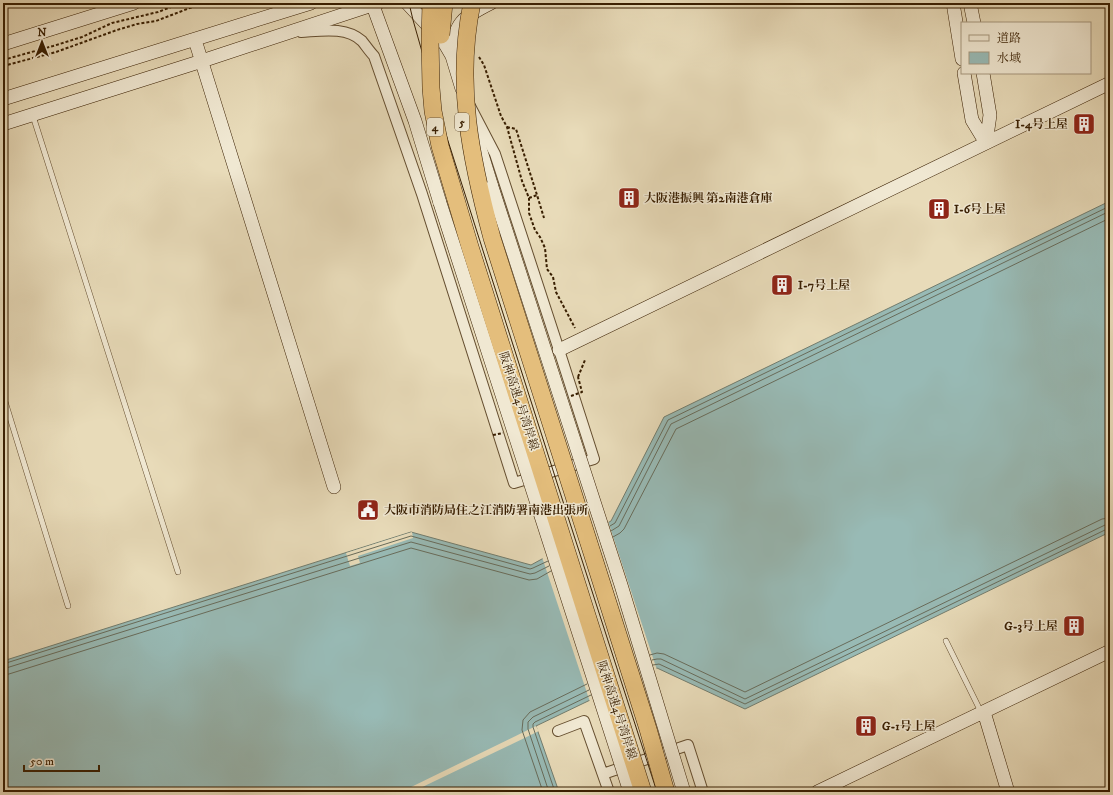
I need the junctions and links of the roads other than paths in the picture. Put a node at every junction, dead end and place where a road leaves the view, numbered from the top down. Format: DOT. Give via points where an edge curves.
graph roads {
  1 [pos="134,3"];
  2 [pos="311,3"];
  3 [pos="407,3"];
  4 [pos="431,3"];
  5 [pos="444,3"];
  6 [pos="464,3"];
  7 [pos="472,3"];
  8 [pos="491,3"];
  9 [pos="953,3"];
  10 [pos="970,3"];
  11 [pos="374,4"];
  12 [pos="974,22"];
  13 [pos="292,32"];
  14 [pos="195,40"];
  15 [pos="3,44"];
  16 [pos="961,53"];
  17 [pos="452,56"];
  18 [pos="202,61"];
  19 [pos="964,74"];
  20 [pos="983,74"];
  21 [pos="1110,83"];
  22 [pos="463,92"];
  23 [pos="3,99"];
  24 [pos="33,115"];
  25 [pos="3,124"];
  26 [pos="986,142"];
  27 [pos="492,238"];
  28 [pos="470,247"];
  29 [pos="559,350"];
  30 [pos="3,395"];
  31 [pos="334,487"];
  32 [pos="178,572"];
  33 [pos="68,606"];
  34 [pos="946,641"];
  35 [pos="1110,650"];
  36 [pos="983,712"];
  37 [pos="558,731"];
  38 [pos="602,774"];
  39 [pos="609,792"];
  40 [pos="630,792"];
  41 [pos="643,792"];
  42 [pos="666,792"];
  43 [pos="684,792"];
  44 [pos="703,792"];
  45 [pos="817,792"];
  46 [pos="1008,792"];
  1 -- 15 [label="street"];
  2 -- 14 [label="street"];
  3 -- 17 [label="street" via="445,44"];
  4 -- 28 [label="highway, 阪神高速4号湾岸線 / 4, bridge" via="430,58 433,111 440,146"];
  5 -- 28 [label="highway, 5, bridge" via="440,59 443,109"];
  6 -- 27 [label="highway, 5, bridge" via="459,49 461,116 469,164"];
  7 -- 27 [label="highway, 阪神高速4号湾岸線, bridge" via="466,58 467,116 473,161"];
  8 -- 17 [label="street" via="465,18 458,27 454,35"];
  9 -- 16 [label="street"];
  10 -- 12 [label="street"];
  11 -- 13 [label="street"];
  11 -- 40 [label="street, bridge" via="415,121"];
  13 -- 18 [label="street"];
  13 -- 29 [label="street" via="337,31 352,34 362,41 374,56 422,194 514,483 594,459"];
  14 -- 18 [label="street"];
  14 -- 23 [label="street"];
  17 -- 22 [label="street"];
  18 -- 24 [label="street"];
  18 -- 31 [label="street"];
  19 -- 26 [label="street" via="972,120"];
  20 -- 26 [label="street" via="990,115"];
  21 -- 26 [label="street"];
  22 -- 29 [label="street" via="494,154"];
  22 -- 43 [label="street, bridge" via="619,578"];
  24 -- 25 [label="street"];
  24 -- 32 [label="lane"];
  26 -- 29 [label="street"];
  27 -- 42 [label="highway, 阪神高速4号湾岸線, bridge"];
  28 -- 41 [label="highway, 阪神高速4号湾岸線 / 4, bridge"];
  30 -- 33 [label="lane"];
  34 -- 36 [label="lane"];
  35 -- 36 [label="street"];
  36 -- 45 [label="street"];
  36 -- 46 [label="street"];
  37 -- 38 [label="street" via="584,721"];
  38 -- 39 [label="street"];
  38 -- 44 [label="street" via="688,746"];
}
